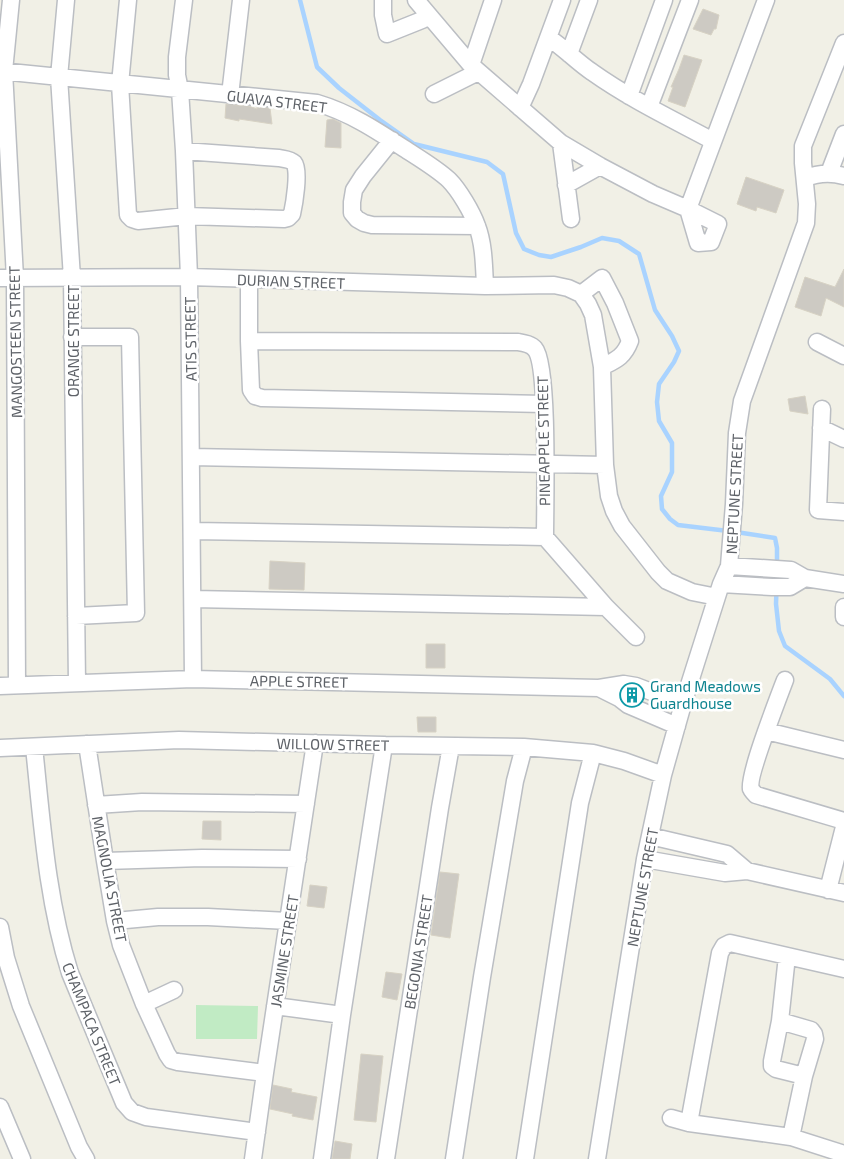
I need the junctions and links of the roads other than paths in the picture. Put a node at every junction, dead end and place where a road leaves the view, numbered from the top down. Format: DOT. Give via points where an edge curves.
graph roads {
  1 [pos="11,0"];
  2 [pos="66,0"];
  3 [pos="128,0"];
  4 [pos="184,0"];
  5 [pos="241,0"];
  6 [pos="383,0"];
  7 [pos="416,0"];
  8 [pos="493,0"];
  9 [pos="562,0"];
  10 [pos="589,0"];
  11 [pos="664,0"];
  12 [pos="690,0"];
  13 [pos="766,0"];
  14 [pos="429,16"];
  15 [pos="548,38"];
  16 [pos="844,43"];
  17 [pos="569,54"];
  18 [pos="474,69"];
  19 [pos="2,71"];
  20 [pos="59,77"];
  21 [pos="120,84"];
  22 [pos="180,90"];
  23 [pos="434,94"];
  24 [pos="230,95"];
  25 [pos="629,96"];
  26 [pos="649,107"];
  27 [pos="520,108"];
  28 [pos="844,134"];
  29 [pos="392,140"];
  30 [pos="713,141"];
  31 [pos="561,143"];
  32 [pos="184,151"];
  33 [pos="600,166"];
  34 [pos="837,175"];
  35 [pos="805,178"];
  36 [pos="566,185"];
  37 [pos="187,216"];
  38 [pos="571,219"];
  39 [pos="477,226"];
  40 [pos="189,277"];
  41 [pos="8,278"];
  42 [pos="72,278"];
  43 [pos="249,280"];
  44 [pos="485,286"];
  45 [pos="581,294"];
  46 [pos="72,337"];
  47 [pos="249,341"];
  48 [pos="817,342"];
  49 [pos="843,352"];
  50 [pos="602,367"];
  51 [pos="544,404"];
  52 [pos="822,409"];
  53 [pos="821,428"];
  54 [pos="844,439"];
  55 [pos="191,457"];
  56 [pos="544,464"];
  57 [pos="606,465"];
  58 [pos="844,512"];
  59 [pos="192,531"];
  60 [pos="545,536"];
  61 [pos="730,559"];
  62 [pos="805,578"];
  63 [pos="844,584"];
  64 [pos="719,590"];
  65 [pos="193,599"];
  66 [pos="606,607"];
  67 [pos="844,607"];
  68 [pos="76,616"];
  69 [pos="844,617"];
  70 [pos="636,637"];
  71 [pos="193,679"];
  72 [pos="785,680"];
  73 [pos="77,683"];
  74 [pos="17,685"];
  75 [pos="0,686"];
  76 [pos="599,688"];
  77 [pos="652,692"];
  78 [pos="683,704"];
  79 [pos="644,712"];
  80 [pos="677,726"];
  81 [pos="766,731"];
  82 [pos="315,743"];
  83 [pos="87,744"];
  84 [pos="384,745"];
  85 [pos="451,746"];
  86 [pos="34,747"];
  87 [pos="524,747"];
  88 [pos="0,748"];
  89 [pos="844,750"];
  90 [pos="593,753"];
  91 [pos="662,775"];
  92 [pos="306,804"];
  93 [pos="96,805"];
  94 [pos="844,821"];
  95 [pos="844,827"];
  96 [pos="650,836"];
  97 [pos="298,859"];
  98 [pos="645,859"];
  99 [pos="105,861"];
  100 [pos="747,871"];
  101 [pos="836,892"];
  102 [pos="115,921"];
  103 [pos="288,921"];
  104 [pos="0,927"];
  105 [pos="787,956"];
  106 [pos="844,969"];
  107 [pos="174,990"];
  108 [pos="144,1004"];
  109 [pos="275,1006"];
  110 [pos="342,1015"];
  111 [pos="780,1021"];
  112 [pos="265,1073"];
  113 [pos="804,1076"];
  114 [pos="0,1107"];
  115 [pos="671,1118"];
  116 [pos="689,1123"];
  117 [pos="257,1132"];
  118 [pos="791,1138"];
  119 [pos="844,1154"];
  120 [pos="22,1159"];
  121 [pos="86,1159"];
  122 [pos="253,1159"];
  123 [pos="322,1159"];
  124 [pos="386,1159"];
  125 [pos="454,1159"];
  126 [pos="525,1159"];
  127 [pos="597,1159"];
  1 -- 19 [label="street, MANGOSTEEN STREET"];
  2 -- 20 [label="street, ORANGE STREET"];
  3 -- 21 [label="street"];
  4 -- 22 [label="street, ATIS STREET" via="177,57"];
  5 -- 24 [label="street"];
  6 -- 14 [label="street" via="387,34"];
  7 -- 14 [label="street"];
  8 -- 18 [label="street"];
  9 -- 15 [label="street"];
  10 -- 17 [label="street"];
  11 -- 25 [label="street"];
  12 -- 26 [label="street"];
  13 -- 30 [label="street"];
  14 -- 18 [label="street"];
  15 -- 17 [label="street"];
  15 -- 27 [label="street"];
  16 -- 35 [label="street, NEPTUNE STREET" via="804,146"];
  17 -- 25 [label="street"];
  18 -- 23 [label="street"];
  18 -- 27 [label="street"];
  19 -- 20 [label="street, GUAVA STREET"];
  19 -- 41 [label="street, MANGOSTEEN STREET"];
  20 -- 21 [label="street, GUAVA STREET"];
  20 -- 42 [label="street, ORANGE STREET"];
  21 -- 22 [label="street, GUAVA STREET"];
  21 -- 37 [label="street" via="128,215 138,221"];
  22 -- 24 [label="street, GUAVA STREET"];
  22 -- 32 [label="street, ATIS STREET"];
  24 -- 29 [label="street, GUAVA STREET" via="332,107"];
  25 -- 26 [label="street"];
  26 -- 30 [label="street"];
  27 -- 31 [label="street"];
  28 -- 34 [label="street"];
  29 -- 39 [label="street, GUAVA STREET" via="449,180"];
  29 -- 39 [label="street" via="354,190 352,213 357,219 372,225"];
  30 -- 33 [label="street" via="688,209"];
  31 -- 33 [label="street"];
  31 -- 36 [label="street"];
  32 -- 37 [label="street, ATIS STREET"];
  32 -- 37 [label="street" via="279,158 294,163 297,176 292,214 288,218"];
  33 -- 36 [label="street"];
  34 -- 35 [label="street" via="816,174"];
  35 -- 61 [label="street, NEPTUNE STREET" via="806,223 742,401 736,433"];
  36 -- 38 [label="street"];
  37 -- 40 [label="street, ATIS STREET"];
  39 -- 44 [label="street, GUAVA STREET"];
  40 -- 42 [label="street, DURIAN STREET"];
  40 -- 43 [label="street, DURIAN STREET"];
  40 -- 55 [label="street, ATIS STREET"];
  41 -- 42 [label="street, DURIAN STREET"];
  41 -- 74 [label="street, MANGOSTEEN STREET"];
  42 -- 46 [label="street, ORANGE STREET"];
  43 -- 44 [label="street, DURIAN STREET"];
  43 -- 47 [label="street"];
  44 -- 45 [label="street, DURIAN STREET" via="554,285"];
  45 -- 50 [label="street" via="593,315"];
  45 -- 50 [label="street" via="602,278 630,341 627,351 618,360"];
  46 -- 68 [label="street, ORANGE STREET"];
  46 -- 68 [label="street" via="130,337 136,613"];
  47 -- 51 [label="street, PINEAPPLE STREET" via="529,344 540,359"];
  47 -- 51 [label="street" via="251,390 262,398"];
  48 -- 49 [label="street"];
  50 -- 57 [label="street"];
  51 -- 56 [label="street, PINEAPPLE STREET"];
  52 -- 53 [label="street"];
  53 -- 54 [label="street"];
  53 -- 58 [label="street" via="818,510"];
  55 -- 56 [label="street"];
  55 -- 59 [label="street, ATIS STREET"];
  56 -- 57 [label="street"];
  56 -- 60 [label="street, PINEAPPLE STREET"];
  57 -- 64 [label="street" via="614,511 658,572 677,587 692,592"];
  59 -- 60 [label="street"];
  59 -- 65 [label="street, ATIS STREET"];
  60 -- 66 [label="street"];
  61 -- 62 [label="street" via="791,570"];
  61 -- 64 [label="street, NEPTUNE STREET"];
  62 -- 63 [label="street"];
  62 -- 64 [label="street" via="790,587"];
  64 -- 78 [label="street, NEPTUNE STREET"];
  65 -- 66 [label="street"];
  65 -- 71 [label="street, ATIS STREET"];
  66 -- 70 [label="street"];
  67 -- 69 [label="street"];
  68 -- 73 [label="street, ORANGE STREET"];
  71 -- 73 [label="street, APPLE STREET"];
  71 -- 76 [label="street, APPLE STREET"];
  72 -- 81 [label="street"];
  73 -- 74 [label="street, APPLE STREET"];
  74 -- 75 [label="street, APPLE STREET"];
  76 -- 77 [label="street, APPLE STREET" via="624,684"];
  76 -- 79 [label="street, APPLE STREET"];
  77 -- 78 [label="street, APPLE STREET"];
  77 -- 79 [label="street"];
  78 -- 80 [label="street, NEPTUNE STREET"];
  79 -- 80 [label="street, APPLE STREET"];
  80 -- 91 [label="street, NEPTUNE STREET"];
  81 -- 89 [label="street"];
  81 -- 94 [label="street" via="751,780 751,789 756,795"];
  82 -- 83 [label="street, WILLOW STREET" via="179,740"];
  82 -- 84 [label="street, WILLOW STREET"];
  82 -- 92 [label="street, JASMINE STREET"];
  83 -- 86 [label="street, WILLOW STREET"];
  83 -- 93 [label="street, MAGNOLIA STREET"];
  84 -- 85 [label="street, WILLOW STREET"];
  84 -- 110 [label="street"];
  85 -- 87 [label="street, WILLOW STREET"];
  85 -- 124 [label="street, BEGONIA STREET"];
  86 -- 88 [label="street, WILLOW STREET"];
  86 -- 117 [label="street, CHAMPACA STREET" via="48,877 64,953 124,1103 132,1112 146,1117"];
  87 -- 90 [label="street, WILLOW STREET"];
  87 -- 125 [label="street" via="515,781"];
  90 -- 91 [label="street, WILLOW STREET" via="624,760"];
  90 -- 126 [label="street" via="580,802"];
  91 -- 96 [label="street, NEPTUNE STREET"];
  92 -- 93 [label="street" via="150,802"];
  92 -- 97 [label="street, JASMINE STREET"];
  93 -- 99 [label="street, MAGNOLIA STREET"];
  95 -- 101 [label="street"];
  96 -- 98 [label="street, NEPTUNE STREET"];
  96 -- 100 [label="street" via="728,854"];
  97 -- 99 [label="street"];
  97 -- 103 [label="street, JASMINE STREET"];
  98 -- 100 [label="street" via="725,873"];
  98 -- 127 [label="street, NEPTUNE STREET"];
  99 -- 102 [label="street, MAGNOLIA STREET"];
  100 -- 101 [label="street"];
  102 -- 103 [label="street" via="188,916"];
  102 -- 108 [label="street, MAGNOLIA STREET"];
  103 -- 109 [label="street, JASMINE STREET"];
  104 -- 121 [label="street" via="21,1006"];
  105 -- 106 [label="street"];
  105 -- 111 [label="street"];
  105 -- 116 [label="street" via="730,944 724,946 720,953"];
  107 -- 108 [label="street"];
  108 -- 112 [label="street, MAGNOLIA STREET" via="171,1060"];
  109 -- 110 [label="street"];
  109 -- 112 [label="street, JASMINE STREET"];
  110 -- 123 [label="street"];
  111 -- 113 [label="street" via="772,1066"];
  111 -- 113 [label="street" via="811,1030 814,1034"];
  112 -- 117 [label="street, JASMINE STREET"];
  113 -- 118 [label="street"];
  114 -- 120 [label="street"];
  115 -- 116 [label="street"];
  116 -- 118 [label="street"];
  117 -- 122 [label="street, JASMINE STREET"];
  118 -- 119 [label="street"];
}
